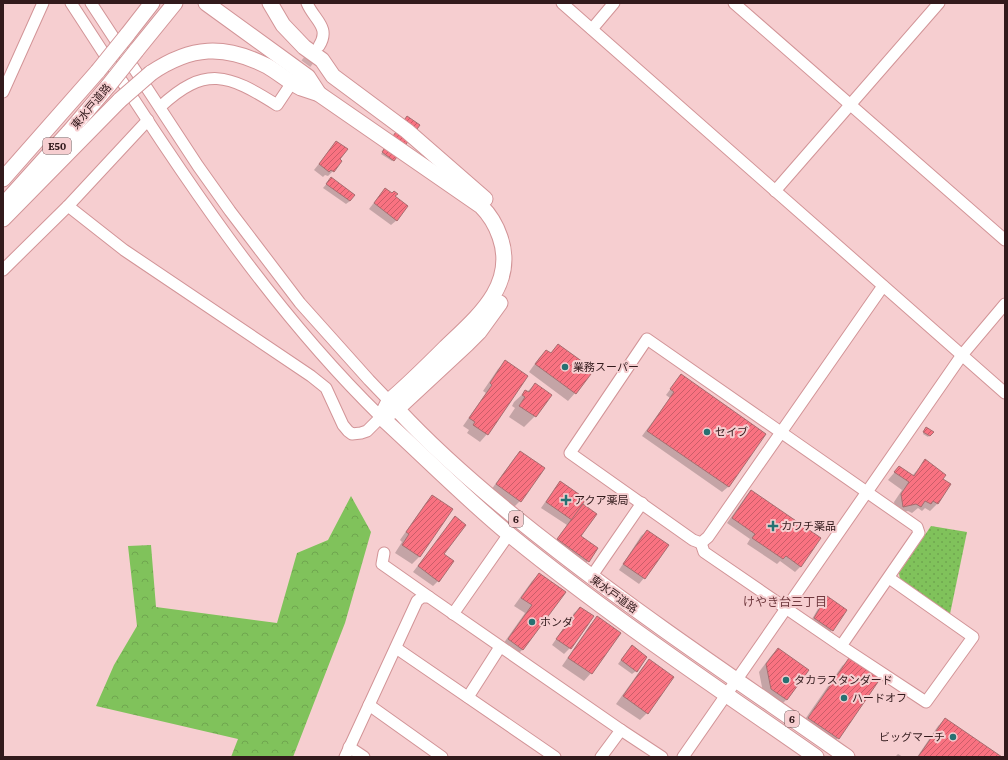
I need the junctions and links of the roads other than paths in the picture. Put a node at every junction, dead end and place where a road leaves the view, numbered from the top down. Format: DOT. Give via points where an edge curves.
graph roads {
  1 [pos="43,3"];
  2 [pos="71,3"];
  3 [pos="91,3"];
  4 [pos="139,3"];
  5 [pos="152,3"];
  6 [pos="175,3"];
  7 [pos="206,3"];
  8 [pos="222,3"];
  9 [pos="270,3"];
  10 [pos="307,3"];
  11 [pos="562,3"];
  12 [pos="614,3"];
  13 [pos="734,3"];
  14 [pos="939,3"];
  15 [pos="592,29"];
  16 [pos="124,32"];
  17 [pos="319,46"];
  18 [pos="333,76"];
  19 [pos="289,87"];
  20 [pos="3,92"];
  21 [pos="319,94"];
  22 [pos="850,105"];
  23 [pos="160,107"];
  24 [pos="148,120"];
  25 [pos="3,180"];
  26 [pos="775,191"];
  27 [pos="3,205"];
  28 [pos="68,206"];
  29 [pos="3,219"];
  30 [pos="1005,240"];
  31 [pos="3,270"];
  32 [pos="883,286"];
  33 [pos="1005,304"];
  34 [pos="962,355"];
  35 [pos="1005,393"];
  36 [pos="393,405"];
  37 [pos="381,417"];
  38 [pos="782,432"];
  39 [pos="868,492"];
  40 [pos="642,504"];
  41 [pos="509,534"];
  42 [pos="701,543"];
  43 [pos="384,553"];
  44 [pos="591,577"];
  45 [pos="889,578"];
  46 [pos="429,597"];
  47 [pos="786,608"];
  48 [pos="453,614"];
  49 [pos="841,646"];
  50 [pos="500,647"];
  51 [pos="396,648"];
  52 [pos="736,681"];
  53 [pos="726,694"];
  54 [pos="468,698"];
  55 [pos="369,705"];
  56 [pos="621,730"];
  57 [pos="347,752"];
  58 [pos="364,757"];
  59 [pos="442,757"];
  60 [pos="555,757"];
  61 [pos="601,757"];
  62 [pos="662,757"];
  63 [pos="683,757"];
  64 [pos="816,757"];
  65 [pos="847,757"];
  1 -- 20 [label="street"];
  2 -- 24 [label="street"];
  3 -- 23 [label="street"];
  4 -- 16 [label="highway"];
  5 -- 16 [label="highway"];
  6 -- 27 [label="highway, 東水戸道路 / E50, bridge" via="69,132"];
  7 -- 21 [label="highway" via="308,77"];
  8 -- 18 [label="highway" via="313,70"];
  9 -- 18 [label="highway" via="282,25 304,47 322,60"];
  10 -- 17 [label="street" via="324,34"];
  11 -- 15 [label="street"];
  12 -- 15 [label="street"];
  13 -- 22 [label="street"];
  14 -- 22 [label="street"];
  15 -- 26 [label="street"];
  16 -- 25 [label="highway"];
  18 -- 36 [label="highway" via="407,131 493,205 505,222 512,242 514,261 510,282 495,312 467,344"];
  19 -- 23 [label="street" via="277,105 235,81 202,80 183,88"];
  21 -- 29 [label="highway, bridge" via="300,88 268,67 240,54 196,52 174,59 151,73 120,100"];
  21 -- 36 [label="highway" via="481,206 493,221 504,252 500,281 493,297"];
  22 -- 26 [label="street"];
  22 -- 30 [label="street"];
  23 -- 36 [label="street" via="225,205 300,303"];
  24 -- 28 [label="street"];
  24 -- 37 [label="street" via="216,221 286,312"];
  26 -- 32 [label="street"];
  28 -- 31 [label="street"];
  28 -- 37 [label="street" via="124,250 326,388 343,425 352,434 367,431"];
  32 -- 34 [label="street"];
  32 -- 38 [label="street"];
  33 -- 34 [label="street"];
  34 -- 35 [label="street"];
  34 -- 39 [label="street"];
  36 -- 37 [label="highway"];
  36 -- 44 [label="highway, 東水戸道路 / 6" via="461,471 519,521"];
  37 -- 41 [label="highway, 東水戸道路 / 6"];
  38 -- 39 [label="street"];
  38 -- 40 [label="street" via="647,339 570,453"];
  38 -- 42 [label="street" via="708,537"];
  39 -- 45 [label="street" via="917,527 919,533"];
  39 -- 47 [label="street"];
  40 -- 42 [label="street"];
  40 -- 44 [label="street"];
  41 -- 48 [label="street"];
  41 -- 53 [label="highway, 東水戸道路 / 6" via="581,591"];
  42 -- 47 [label="street" via="704,552"];
  43 -- 46 [label="street" via="382,564"];
  44 -- 52 [label="highway, 東水戸道路 / 6"];
  45 -- 49 [label="street"];
  45 -- 49 [label="street" via="973,637 926,702"];
  46 -- 48 [label="street"];
  46 -- 51 [label="street" via="422,597 417,601"];
  47 -- 49 [label="street"];
  47 -- 52 [label="street"];
  48 -- 50 [label="street"];
  50 -- 54 [label="street"];
  50 -- 56 [label="street"];
  51 -- 54 [label="street"];
  51 -- 55 [label="street"];
  52 -- 53 [label="street"];
  52 -- 65 [label="highway, 東水戸道路 / 6"];
  53 -- 63 [label="street"];
  53 -- 64 [label="highway, 東水戸道路 / 6"];
  54 -- 60 [label="street"];
  55 -- 57 [label="street"];
  55 -- 59 [label="street"];
  56 -- 61 [label="street"];
  56 -- 62 [label="street"];
  57 -- 58 [label="street"];
}
